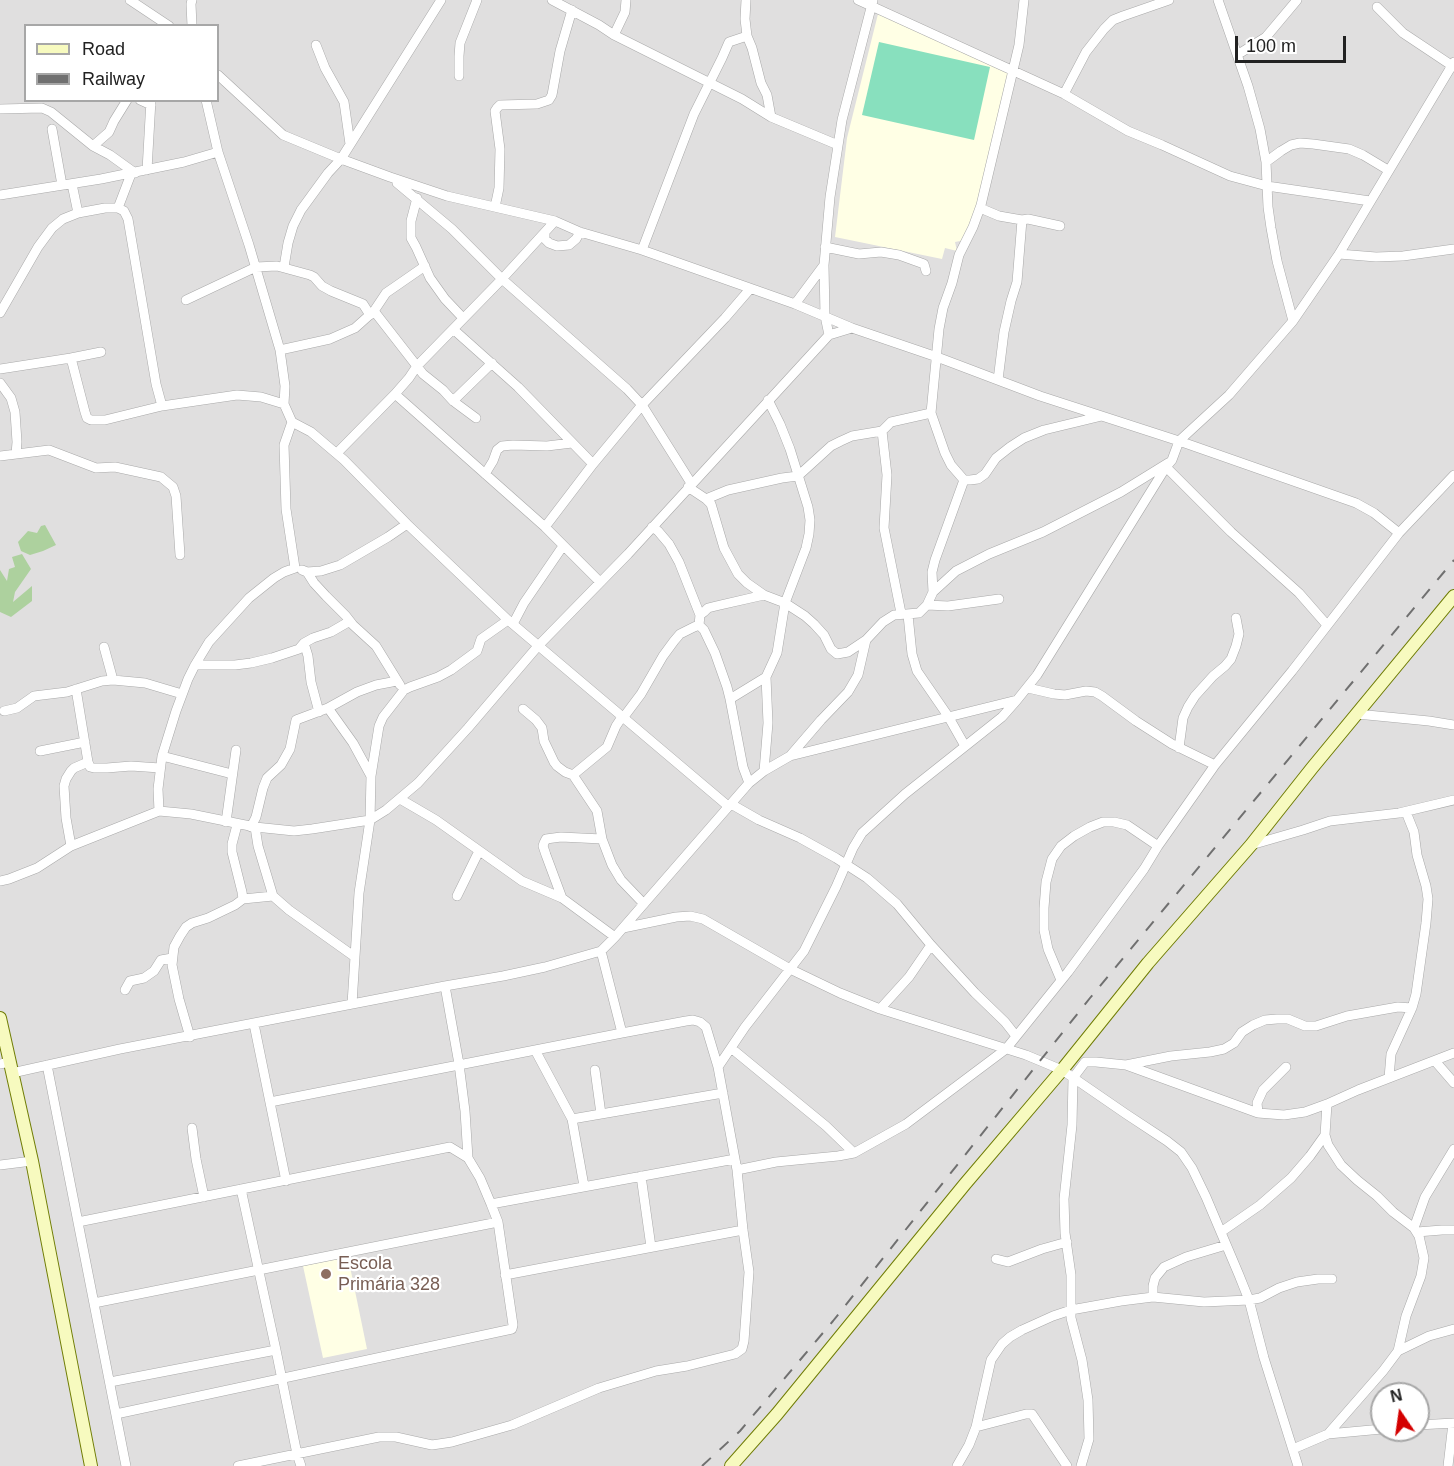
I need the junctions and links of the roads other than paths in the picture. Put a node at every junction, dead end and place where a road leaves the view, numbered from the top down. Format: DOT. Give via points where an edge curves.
graph roads {
  1 [pos="130,0"];
  2 [pos="192,0"];
  3 [pos="441,0"];
  4 [pos="477,0"];
  5 [pos="552,0"];
  6 [pos="626,0"];
  7 [pos="746,0"];
  8 [pos="858,0"];
  9 [pos="1024,0"];
  10 [pos="1169,0"];
  11 [pos="1218,0"];
  12 [pos="1298,0"];
  13 [pos="872,3"];
  14 [pos="1377,7"];
  15 [pos="572,10"];
  16 [pos="166,24"];
  17 [pos="192,24"];
  18 [pos="615,35"];
  19 [pos="747,36"];
  20 [pos="316,45"];
  21 [pos="1237,56"];
  22 [pos="1453,65"];
  23 [pos="1014,71"];
  24 [pos="219,76"];
  25 [pos="459,76"];
  26 [pos="709,83"];
  27 [pos="1064,94"];
  28 [pos="127,102"];
  29 [pos="206,102"];
  30 [pos="151,103"];
  31 [pos="0,109"];
  32 [pos="771,117"];
  33 [pos="52,129"];
  34 [pos="350,144"];
  35 [pos="838,145"];
  36 [pos="93,146"];
  37 [pos="218,153"];
  38 [pos="341,159"];
  39 [pos="1266,162"];
  40 [pos="147,170"];
  41 [pos="1388,170"];
  42 [pos="133,173"];
  43 [pos="390,177"];
  44 [pos="67,185"];
  45 [pos="1267,186"];
  46 [pos="0,195"];
  47 [pos="417,198"];
  48 [pos="1370,201"];
  49 [pos="495,207"];
  50 [pos="118,208"];
  51 [pos="980,208"];
  52 [pos="78,213"];
  53 [pos="1023,220"];
  54 [pos="555,221"];
  55 [pos="1060,226"];
  56 [pos="545,232"];
  57 [pos="580,232"];
  58 [pos="825,247"];
  59 [pos="1454,249"];
  60 [pos="642,250"];
  61 [pos="1339,254"];
  62 [pos="824,265"];
  63 [pos="424,266"];
  64 [pos="255,267"];
  65 [pos="284,267"];
  66 [pos="926,271"];
  67 [pos="502,279"];
  68 [pos="750,289"];
  69 [pos="186,300"];
  70 [pos="795,304"];
  71 [pos="0,313"];
  72 [pos="372,313"];
  73 [pos="825,316"];
  74 [pos="463,318"];
  75 [pos="1293,321"];
  76 [pos="852,328"];
  77 [pos="453,329"];
  78 [pos="829,335"];
  79 [pos="280,351"];
  80 [pos="101,352"];
  81 [pos="937,357"];
  82 [pos="71,358"];
  83 [pos="492,363"];
  84 [pos="417,366"];
  85 [pos="0,369"];
  86 [pos="998,380"];
  87 [pos="0,383"];
  88 [pos="395,394"];
  89 [pos="768,400"];
  90 [pos="453,401"];
  91 [pos="284,404"];
  92 [pos="642,405"];
  93 [pos="162,406"];
  94 [pos="931,413"];
  95 [pos="1102,416"];
  96 [pos="476,418"];
  97 [pos="292,422"];
  98 [pos="882,431"];
  99 [pos="1179,441"];
  100 [pos="572,443"];
  101 [pos="337,453"];
  102 [pos="16,454"];
  103 [pos="0,456"];
  104 [pos="593,464"];
  105 [pos="1169,464"];
  106 [pos="485,474"];
  107 [pos="1454,475"];
  108 [pos="798,476"];
  109 [pos="964,480"];
  110 [pos="689,485"];
  111 [pos="706,499"];
  112 [pos="407,524"];
  113 [pos="652,526"];
  114 [pos="545,527"];
  115 [pos="1399,533"];
  116 [pos="563,546"];
  117 [pos="180,555"];
  118 [pos="295,568"];
  119 [pos="307,572"];
  120 [pos="600,582"];
  121 [pos="933,592"];
  122 [pos="764,595"];
  123 [pos="1454,596"];
  124 [pos="999,599"];
  125 [pos="785,603"];
  126 [pos="927,605"];
  127 [pos="904,614"];
  128 [pos="1236,618"];
  129 [pos="700,620"];
  130 [pos="350,621"];
  131 [pos="510,622"];
  132 [pos="1327,625"];
  133 [pos="866,640"];
  134 [pos="304,644"];
  135 [pos="538,646"];
  136 [pos="104,647"];
  137 [pos="195,665"];
  138 [pos="766,677"];
  139 [pos="113,680"];
  140 [pos="397,681"];
  141 [pos="1028,688"];
  142 [pos="76,689"];
  143 [pos="404,690"];
  144 [pos="182,694"];
  145 [pos="730,699"];
  146 [pos="1017,700"];
  147 [pos="524,709"];
  148 [pos="323,710"];
  149 [pos="4,711"];
  150 [pos="1357,714"];
  151 [pos="948,716"];
  152 [pos="623,718"];
  153 [pos="1454,725"];
  154 [pos="85,742"];
  155 [pos="965,746"];
  156 [pos="1179,748"];
  157 [pos="236,750"];
  158 [pos="40,751"];
  159 [pos="162,756"];
  160 [pos="790,756"];
  161 [pos="88,762"];
  162 [pos="1215,765"];
  163 [pos="160,768"];
  164 [pos="764,771"];
  165 [pos="232,774"];
  166 [pos="573,775"];
  167 [pos="371,776"];
  168 [pos="749,783"];
  169 [pos="400,799"];
  170 [pos="1454,800"];
  171 [pos="729,805"];
  172 [pos="159,811"];
  173 [pos="1406,812"];
  174 [pos="370,820"];
  175 [pos="226,822"];
  176 [pos="237,825"];
  177 [pos="253,827"];
  178 [pos="602,839"];
  179 [pos="1251,845"];
  180 [pos="71,846"];
  181 [pos="1158,846"];
  182 [pos="479,851"];
  183 [pos="846,864"];
  184 [pos="0,881"];
  185 [pos="273,896"];
  186 [pos="457,896"];
  187 [pos="562,898"];
  188 [pos="243,899"];
  189 [pos="644,904"];
  190 [pos="623,928"];
  191 [pos="615,938"];
  192 [pos="931,945"];
  193 [pos="601,951"];
  194 [pos="355,957"];
  195 [pos="172,958"];
  196 [pos="790,969"];
  197 [pos="1061,980"];
  198 [pos="445,986"];
  199 [pos="125,990"];
  200 [pos="352,1004"];
  201 [pos="1412,1008"];
  202 [pos="879,1009"];
  203 [pos="0,1018"];
  204 [pos="254,1024"];
  205 [pos="622,1033"];
  206 [pos="190,1036"];
  207 [pos="1016,1036"];
  208 [pos="731,1048"];
  209 [pos="1006,1049"];
  210 [pos="535,1050"];
  211 [pos="1454,1053"];
  212 [pos="1435,1061"];
  213 [pos="459,1064"];
  214 [pos="47,1065"];
  215 [pos="1126,1065"];
  216 [pos="7,1066"];
  217 [pos="718,1067"];
  218 [pos="1286,1067"];
  219 [pos="595,1070"];
  220 [pos="1067,1074"];
  221 [pos="1389,1078"];
  222 [pos="1454,1083"];
  223 [pos="723,1093"];
  224 [pos="270,1102"];
  225 [pos="1327,1104"];
  226 [pos="1258,1113"];
  227 [pos="602,1114"];
  228 [pos="572,1119"];
  229 [pos="192,1128"];
  230 [pos="1325,1135"];
  231 [pos="1454,1149"];
  232 [pos="854,1153"];
  233 [pos="468,1158"];
  234 [pos="735,1159"];
  235 [pos="32,1161"];
  236 [pos="0,1165"];
  237 [pos="736,1170"];
  238 [pos="641,1176"];
  239 [pos="286,1181"];
  240 [pos="584,1186"];
  241 [pos="241,1189"];
  242 [pos="204,1197"];
  243 [pos="492,1204"];
  244 [pos="78,1222"];
  245 [pos="498,1222"];
  246 [pos="743,1230"];
  247 [pos="1416,1230"];
  248 [pos="1454,1230"];
  249 [pos="1221,1232"];
  250 [pos="1067,1242"];
  251 [pos="1226,1245"];
  252 [pos="651,1247"];
  253 [pos="996,1259"];
  254 [pos="258,1270"];
  255 [pos="505,1275"];
  256 [pos="1332,1280"];
  257 [pos="1153,1297"];
  258 [pos="1249,1300"];
  259 [pos="94,1303"];
  260 [pos="1071,1310"];
  261 [pos="1454,1329"];
  262 [pos="276,1350"];
  263 [pos="1398,1351"];
  264 [pos="282,1378"];
  265 [pos="110,1382"];
  266 [pos="116,1414"];
  267 [pos="1454,1423"];
  268 [pos="1430,1424"];
  269 [pos="976,1427"];
  270 [pos="1370,1430"];
  271 [pos="1329,1434"];
  272 [pos="1293,1449"];
  273 [pos="297,1454"];
  274 [pos="91,1466"];
  275 [pos="126,1466"];
  276 [pos="238,1466"];
  277 [pos="301,1466"];
  278 [pos="730,1466"];
  279 [pos="957,1466"];
  280 [pos="1067,1466"];
  281 [pos="1081,1466"];
  282 [pos="1298,1466"];
  283 [pos="1448,1466"];
  1 -- 16 [label="street"];
  2 -- 17 [label="street"];
  3 -- 34 [label="street"];
  4 -- 25 [label="street" via="460,43"];
  5 -- 15 [label="street"];
  6 -- 18 [label="street"];
  7 -- 19 [label="street"];
  8 -- 13 [label="street"];
  9 -- 23 [label="street"];
  10 -- 27 [label="street" via="1113,20 1086,52"];
  11 -- 21 [label="street"];
  12 -- 21 [label="street" via="1266,38"];
  13 -- 23 [label="street"];
  13 -- 35 [label="street"];
  14 -- 22 [label="street" via="1403,33"];
  15 -- 18 [label="street"];
  15 -- 49 [label="street" via="549,100 500,105 495,111 500,149"];
  18 -- 26 [label="street"];
  19 -- 26 [label="street" via="729,42"];
  19 -- 32 [label="street"];
  20 -- 34 [label="street" via="344,102"];
  21 -- 39 [label="street"];
  22 -- 41 [label="street"];
  23 -- 27 [label="street"];
  23 -- 51 [label="street"];
  24 -- 38 [label="street" via="283,135"];
  26 -- 32 [label="street"];
  26 -- 60 [label="street"];
  27 -- 45 [label="street" via="1128,131 1230,176"];
  28 -- 36 [label="street" via="109,132"];
  29 -- 37 [label="street"];
  30 -- 40 [label="street"];
  31 -- 36 [label="street" via="42,108"];
  32 -- 35 [label="street"];
  33 -- 44 [label="street"];
  34 -- 38 [label="street"];
  35 -- 58 [label="street"];
  36 -- 42 [label="street"];
  37 -- 40 [label="street"];
  37 -- 64 [label="street"];
  38 -- 43 [label="street"];
  38 -- 65 [label="street" via="301,210 293,226"];
  39 -- 41 [label="street" via="1300,143 1349,149"];
  39 -- 45 [label="street"];
  40 -- 42 [label="street"];
  41 -- 48 [label="street"];
  42 -- 44 [label="street"];
  42 -- 50 [label="street"];
  43 -- 47 [label="street"];
  43 -- 49 [label="street"];
  44 -- 46 [label="street"];
  44 -- 52 [label="street"];
  45 -- 48 [label="street"];
  45 -- 75 [label="street" via="1277,261"];
  47 -- 63 [label="street" via="411,238"];
  47 -- 67 [label="street"];
  48 -- 61 [label="street"];
  49 -- 54 [label="street"];
  50 -- 52 [label="street"];
  50 -- 93 [label="street" via="128,219"];
  51 -- 53 [label="street"];
  51 -- 81 [label="street" via="959,255 943,308"];
  52 -- 71 [label="street" via="52,228"];
  53 -- 55 [label="street"];
  53 -- 86 [label="street" via="1017,282 1004,332"];
  54 -- 56 [label="street"];
  54 -- 57 [label="street"];
  56 -- 57 [label="street" via="545,239 558,246 569,245"];
  56 -- 67 [label="street"];
  57 -- 60 [label="street"];
  58 -- 62 [label="street"];
  58 -- 66 [label="street" via="859,254 899,255 924,264"];
  59 -- 61 [label="street" via="1403,256"];
  60 -- 68 [label="street"];
  61 -- 75 [label="street"];
  62 -- 70 [label="street"];
  62 -- 73 [label="street"];
  63 -- 72 [label="street" via="386,293"];
  63 -- 74 [label="street"];
  64 -- 65 [label="street"];
  64 -- 69 [label="street"];
  64 -- 79 [label="street"];
  65 -- 72 [label="street" via="314,277 322,286 363,304"];
  67 -- 74 [label="street"];
  67 -- 92 [label="street"];
  68 -- 70 [label="street"];
  68 -- 92 [label="street"];
  70 -- 73 [label="street"];
  72 -- 79 [label="street" via="345,333"];
  72 -- 84 [label="street"];
  73 -- 76 [label="street"];
  73 -- 78 [label="street"];
  74 -- 77 [label="street"];
  75 -- 99 [label="street" via="1229,395"];
  76 -- 78 [label="street"];
  76 -- 81 [label="street"];
  77 -- 83 [label="street"];
  77 -- 84 [label="street"];
  78 -- 89 [label="street"];
  79 -- 91 [label="street"];
  80 -- 82 [label="street"];
  81 -- 86 [label="street"];
  81 -- 94 [label="street"];
  82 -- 85 [label="street"];
  82 -- 93 [label="street" via="87,418 105,420"];
  83 -- 90 [label="street"];
  83 -- 100 [label="street"];
  84 -- 88 [label="street"];
  84 -- 90 [label="street"];
  86 -- 95 [label="street"];
  87 -- 102 [label="street" via="15,412"];
  88 -- 101 [label="street"];
  88 -- 106 [label="street"];
  89 -- 108 [label="street"];
  89 -- 110 [label="street"];
  90 -- 96 [label="street"];
  91 -- 93 [label="street" via="261,396 237,395"];
  91 -- 97 [label="street"];
  92 -- 104 [label="street"];
  92 -- 110 [label="street"];
  94 -- 98 [label="street" via="891,422"];
  94 -- 109 [label="street" via="951,465"];
  95 -- 99 [label="street"];
  95 -- 109 [label="street" via="1033,434 1002,452 978,479"];
  97 -- 101 [label="street"];
  97 -- 118 [label="street" via="284,445 286,508"];
  98 -- 108 [label="street" via="852,436 831,446"];
  98 -- 127 [label="street" via="886,475 884,528"];
  99 -- 105 [label="street"];
  99 -- 115 [label="street" via="1356,503"];
  100 -- 104 [label="street"];
  100 -- 106 [label="street" via="502,446"];
  101 -- 112 [label="street"];
  102 -- 103 [label="street"];
  102 -- 117 [label="street" via="49,450 96,468 115,467 161,477 173,487 176,496"];
  104 -- 114 [label="street"];
  105 -- 121 [label="street" via="1043,532 956,571"];
  105 -- 132 [label="street" via="1231,532 1299,593"];
  105 -- 141 [label="street"];
  106 -- 114 [label="street"];
  107 -- 115 [label="street"];
  108 -- 111 [label="street" via="728,490"];
  108 -- 125 [label="street" via="810,520 809,534"];
  109 -- 121 [label="street" via="935,560"];
  110 -- 111 [label="street"];
  110 -- 113 [label="street"];
  111 -- 122 [label="street" via="738,574"];
  112 -- 119 [label="street" via="340,565"];
  112 -- 131 [label="street"];
  113 -- 120 [label="street"];
  113 -- 129 [label="street" via="679,562"];
  114 -- 116 [label="street"];
  115 -- 132 [label="street"];
  116 -- 120 [label="street"];
  116 -- 131 [label="street"];
  118 -- 119 [label="street"];
  118 -- 137 [label="street" via="274,578 249,598 209,642"];
  119 -- 130 [label="street"];
  120 -- 135 [label="street"];
  121 -- 126 [label="street"];
  122 -- 125 [label="street"];
  122 -- 129 [label="street" via="708,608"];
  123 -- 150 [label="street"];
  124 -- 126 [label="street"];
  125 -- 133 [label="street" via="814,624 837,654"];
  125 -- 138 [label="street" via="777,653"];
  126 -- 127 [label="street" via="919,614"];
  127 -- 133 [label="street" via="883,622"];
  127 -- 151 [label="street" via="916,671"];
  128 -- 156 [label="street" via="1239,634 1231,659 1188,707"];
  129 -- 145 [label="street"];
  129 -- 152 [label="street" via="674,641"];
  130 -- 134 [label="street"];
  130 -- 140 [label="street" via="376,646"];
  131 -- 135 [label="street"];
  131 -- 143 [label="street" via="481,639 477,651 451,670"];
  132 -- 162 [label="street"];
  133 -- 160 [label="street" via="858,675 848,692"];
  134 -- 137 [label="street" via="294,651 250,663"];
  134 -- 148 [label="street" via="311,682"];
  135 -- 152 [label="street"];
  135 -- 169 [label="street"];
  136 -- 139 [label="street"];
  137 -- 144 [label="street"];
  138 -- 145 [label="street"];
  138 -- 164 [label="street"];
  139 -- 142 [label="street"];
  139 -- 144 [label="street" via="145,683"];
  140 -- 143 [label="street"];
  140 -- 148 [label="street" via="357,692"];
  141 -- 146 [label="street"];
  141 -- 156 [label="street" via="1054,694 1095,692"];
  142 -- 149 [label="street" via="34,696 17,708"];
  142 -- 154 [label="street"];
  143 -- 167 [label="street" via="379,726"];
  144 -- 159 [label="street"];
  145 -- 168 [label="street"];
  146 -- 151 [label="street"];
  146 -- 155 [label="street"];
  147 -- 166 [label="street" via="542,728 544,741 558,766"];
  148 -- 167 [label="street" via="353,743"];
  148 -- 177 [label="street" via="296,720 290,749 267,778"];
  150 -- 153 [label="street"];
  150 -- 179 [label="street"];
  151 -- 155 [label="street"];
  151 -- 160 [label="street"];
  152 -- 166 [label="street" via="607,747"];
  152 -- 171 [label="street"];
  154 -- 158 [label="street"];
  154 -- 161 [label="street"];
  155 -- 183 [label="street" via="862,833"];
  156 -- 162 [label="street"];
  157 -- 165 [label="street"];
  159 -- 163 [label="street"];
  159 -- 165 [label="street"];
  160 -- 164 [label="street"];
  161 -- 163 [label="street" via="94,768"];
  161 -- 180 [label="street" via="70,771 64,786"];
  162 -- 181 [label="street"];
  163 -- 172 [label="street"];
  164 -- 168 [label="street"];
  165 -- 175 [label="street"];
  166 -- 178 [label="street" via="597,811"];
  167 -- 174 [label="street"];
  168 -- 171 [label="street"];
  169 -- 174 [label="street"];
  169 -- 182 [label="street"];
  170 -- 173 [label="street"];
  171 -- 183 [label="street"];
  171 -- 189 [label="street"];
  172 -- 175 [label="street"];
  172 -- 180 [label="street"];
  173 -- 179 [label="street" via="1330,821"];
  173 -- 201 [label="street" via="1428,898"];
  174 -- 177 [label="street" via="312,830"];
  174 -- 194 [label="street"];
  175 -- 176 [label="street"];
  176 -- 177 [label="street"];
  176 -- 188 [label="street" via="232,852"];
  177 -- 185 [label="street"];
  178 -- 187 [label="street" via="546,839 543,846"];
  178 -- 189 [label="street" via="621,880"];
  179 -- 220 [label="street" via="1148,963"];
  180 -- 184 [label="street" via="37,868"];
  181 -- 197 [label="street"];
  181 -- 197 [label="street" via="1127,825 1103,822 1061,846 1046,882 1044,930"];
  182 -- 186 [label="street"];
  182 -- 187 [label="street" via="522,881"];
  183 -- 192 [label="street" via="897,904"];
  183 -- 196 [label="street" via="813,935"];
  185 -- 188 [label="street"];
  185 -- 194 [label="street"];
  187 -- 191 [label="street"];
  188 -- 195 [label="street" via="186,927"];
  189 -- 190 [label="street"];
  190 -- 191 [label="street"];
  190 -- 196 [label="street" via="676,917 703,919"];
  191 -- 193 [label="street"];
  192 -- 202 [label="street" via="909,977"];
  192 -- 207 [label="street"];
  193 -- 198 [label="street" via="545,967"];
  193 -- 205 [label="street"];
  194 -- 200 [label="street"];
  195 -- 199 [label="street" via="162,960 144,978 130,981"];
  195 -- 206 [label="street" via="173,976"];
  196 -- 202 [label="street"];
  196 -- 208 [label="street"];
  197 -- 207 [label="street"];
  198 -- 200 [label="street"];
  198 -- 213 [label="street"];
  200 -- 204 [label="street"];
  201 -- 215 [label="street" via="1347,1016 1316,1026 1287,1019 1265,1020 1242,1032 1224,1049"];
  201 -- 221 [label="street" via="1391,1054"];
  202 -- 209 [label="street"];
  203 -- 216 [label="street"];
  204 -- 206 [label="street"];
  204 -- 224 [label="street"];
  205 -- 210 [label="street"];
  205 -- 217 [label="street" via="700,1022 706,1028"];
  206 -- 214 [label="street"];
  207 -- 209 [label="street"];
  208 -- 217 [label="street"];
  208 -- 232 [label="street"];
  209 -- 220 [label="street"];
  209 -- 232 [label="street" via="906,1124"];
  210 -- 213 [label="street"];
  210 -- 228 [label="street"];
  211 -- 212 [label="street"];
  212 -- 221 [label="street"];
  212 -- 222 [label="street"];
  213 -- 224 [label="street"];
  213 -- 233 [label="street"];
  214 -- 216 [label="street"];
  214 -- 244 [label="street"];
  215 -- 220 [label="street" via="1085,1062"];
  215 -- 226 [label="street"];
  216 -- 235 [label="street"];
  217 -- 223 [label="street"];
  218 -- 226 [label="street" via="1263,1090 1257,1102"];
  219 -- 227 [label="street"];
  220 -- 249 [label="street" via="1181,1152"];
  220 -- 250 [label="street" via="1072,1125 1064,1199"];
  220 -- 278 [label="street" via="965,1184"];
  221 -- 225 [label="street"];
  223 -- 227 [label="street"];
  223 -- 234 [label="street"];
  224 -- 239 [label="street"];
  225 -- 226 [label="street" via="1294,1114"];
  225 -- 230 [label="street"];
  227 -- 228 [label="street"];
  228 -- 240 [label="street"];
  229 -- 242 [label="street"];
  230 -- 247 [label="street" via="1341,1165"];
  230 -- 249 [label="street" via="1291,1178"];
  231 -- 247 [label="street" via="1425,1197"];
  232 -- 237 [label="street"];
  233 -- 239 [label="street" via="450,1147"];
  233 -- 243 [label="street"];
  234 -- 237 [label="street"];
  234 -- 238 [label="street"];
  235 -- 236 [label="street"];
  235 -- 274 [label="street"];
  237 -- 246 [label="street"];
  238 -- 240 [label="street"];
  238 -- 252 [label="street"];
  239 -- 241 [label="street"];
  240 -- 243 [label="street"];
  241 -- 242 [label="street"];
  241 -- 254 [label="street"];
  242 -- 244 [label="street"];
  243 -- 245 [label="street"];
  244 -- 259 [label="street"];
  245 -- 254 [label="street"];
  245 -- 255 [label="street"];
  246 -- 252 [label="street"];
  246 -- 273 [label="street" via="749,1264 748,1293 744,1341 735,1354 599,1388 512,1425 452,1442 432,1445 380,1437"];
  247 -- 248 [label="street"];
  247 -- 263 [label="street" via="1424,1258"];
  249 -- 251 [label="street"];
  250 -- 253 [label="street" via="1008,1262"];
  250 -- 260 [label="street"];
  251 -- 257 [label="street" via="1164,1267 1155,1278"];
  251 -- 258 [label="street"];
  252 -- 255 [label="street"];
  254 -- 259 [label="street"];
  254 -- 262 [label="street"];
  255 -- 264 [label="street" via="512,1329"];
  256 -- 258 [label="street" via="1297,1282"];
  257 -- 258 [label="street" via="1204,1302"];
  257 -- 260 [label="street"];
  258 -- 272 [label="street"];
  259 -- 265 [label="street"];
  260 -- 269 [label="street" via="1010,1336 997,1349"];
  260 -- 281 [label="street" via="1088,1400 1089,1439"];
  261 -- 263 [label="street"];
  262 -- 264 [label="street"];
  262 -- 265 [label="street"];
  263 -- 271 [label="street"];
  264 -- 266 [label="street"];
  264 -- 273 [label="street"];
  265 -- 266 [label="street"];
  266 -- 275 [label="street"];
  267 -- 268 [label="street"];
  267 -- 283 [label="street"];
  269 -- 279 [label="street"];
  269 -- 280 [label="street" via="1032,1414"];
  270 -- 271 [label="street"];
  271 -- 272 [label="street"];
  272 -- 282 [label="street"];
  273 -- 276 [label="street"];
  273 -- 277 [label="street"];
}
